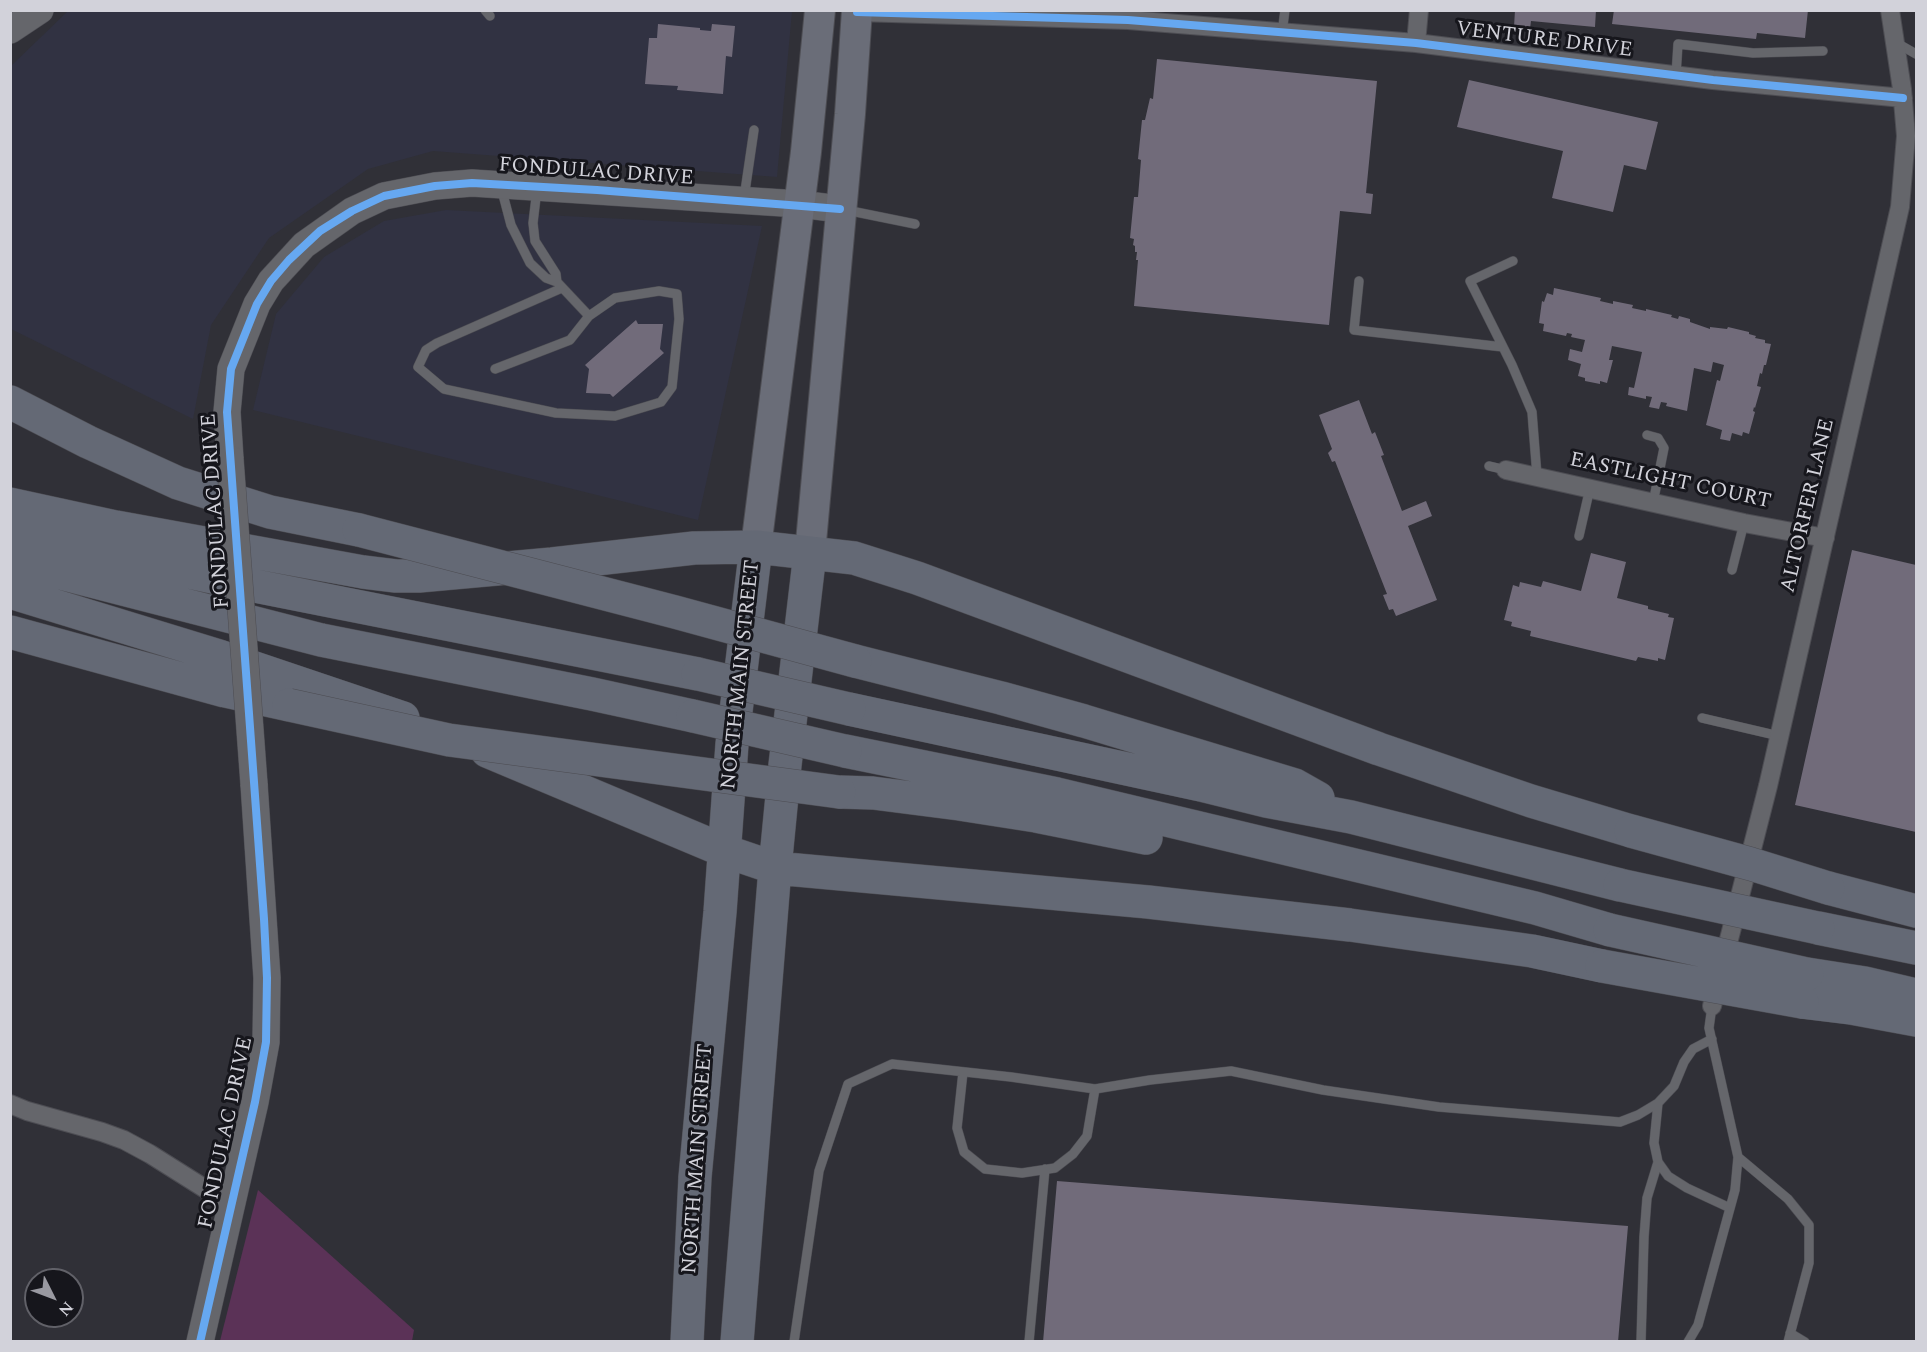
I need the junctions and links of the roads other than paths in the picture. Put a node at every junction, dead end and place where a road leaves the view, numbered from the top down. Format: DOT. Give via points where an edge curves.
graph roads {
  1 [pos="40,10"];
  2 [pos="820,10"];
  3 [pos="1285,10"];
  4 [pos="1419,10"];
  5 [pos="1890,10"];
  6 [pos="857,11"];
  7 [pos="10,30"];
  8 [pos="1282,33"];
  9 [pos="1895,42"];
  10 [pos="1416,43"];
  11 [pos="1823,51"];
  12 [pos="1917,54"];
  13 [pos="1676,75"];
  14 [pos="1903,98"];
  15 [pos="754,130"];
  16 [pos="501,184"];
  17 [pos="537,187"];
  18 [pos="744,200"];
  19 [pos="799,204"];
  20 [pos="840,209"];
  21 [pos="915,224"];
  22 [pos="1513,261"];
  23 [pos="1359,281"];
  24 [pos="559,285"];
  25 [pos="589,316"];
  26 [pos="1503,347"];
  27 [pos="495,369"];
  28 [pos="10,402"];
  29 [pos="1647,435"];
  30 [pos="1497,468"];
  31 [pos="1536,476"];
  32 [pos="1590,488"];
  33 [pos="1653,503"];
  34 [pos="10,504"];
  35 [pos="1744,523"];
  36 [pos="10,532"];
  37 [pos="1579,536"];
  38 [pos="1825,538"];
  39 [pos="756,547"];
  40 [pos="810,553"];
  41 [pos="10,560"];
  42 [pos="1732,570"];
  43 [pos="10,592"];
  44 [pos="10,632"];
  45 [pos="1702,718"];
  46 [pos="1779,736"];
  47 [pos="1351,817"];
  48 [pos="725,851"];
  49 [pos="775,868"];
  50 [pos="1535,908"];
  51 [pos="1917,911"];
  52 [pos="1917,948"];
  53 [pos="1804,988"];
  54 [pos="1917,995"];
  55 [pos="1712,1006"];
  56 [pos="1917,1020"];
  57 [pos="1712,1039"];
  58 [pos="963,1072"];
  59 [pos="1095,1089"];
  60 [pos="1658,1103"];
  61 [pos="10,1104"];
  62 [pos="1738,1157"];
  63 [pos="1658,1162"];
  64 [pos="1045,1169"];
  65 [pos="231,1204"];
  66 [pos="1730,1208"];
  67 [pos="1789,1337"];
  68 [pos="200,1341"];
  69 [pos="687,1341"];
  70 [pos="737,1341"];
  71 [pos="794,1341"];
  72 [pos="1029,1341"];
  73 [pos="1641,1341"];
  74 [pos="1688,1341"];
  75 [pos="1805,1341"];
  1 -- 7 [label="street"];
  2 -- 19 [label="main road, NORTH MAIN STREET"];
  3 -- 8 [label="lane"];
  4 -- 10 [label="street"];
  5 -- 9 [label="street, ALTORFER LANE"];
  6 -- 8 [label="street, VENTURE DRIVE" via="1128,20"];
  6 -- 20 [label="main road"];
  8 -- 10 [label="street, VENTURE DRIVE"];
  9 -- 12 [label="lane"];
  9 -- 14 [label="street, ALTORFER LANE"];
  10 -- 13 [label="street, VENTURE DRIVE"];
  11 -- 13 [label="lane" via="1753,53 1678,44"];
  13 -- 14 [label="street, VENTURE DRIVE"];
  14 -- 38 [label="street, ALTORFER LANE" via="1906,136 1900,207"];
  15 -- 18 [label="lane"];
  16 -- 17 [label="street, FONDULAC DRIVE"];
  16 -- 24 [label="lane" via="511,225 530,263"];
  16 -- 65 [label="street, FONDULAC DRIVE, bridge" via="435,186 384,196 320,231 271,281 257,304 231,369 227,411 265,943 267,1023 260,1075"];
  17 -- 18 [label="street, FONDULAC DRIVE"];
  17 -- 24 [label="lane" via="535,241"];
  18 -- 19 [label="street, FONDULAC DRIVE"];
  19 -- 20 [label="street, FONDULAC DRIVE"];
  19 -- 39 [label="main road, NORTH MAIN STREET"];
  20 -- 21 [label="lane"];
  20 -- 40 [label="main road"];
  22 -- 26 [label="lane" via="1470,281"];
  23 -- 26 [label="lane" via="1354,330"];
  24 -- 25 [label="lane"];
  24 -- 25 [label="lane" via="437,343 426,350 418,367 444,389 556,413 615,416 661,402 672,387 679,319 677,294 659,291 615,298"];
  25 -- 27 [label="lane" via="570,340"];
  26 -- 31 [label="lane" via="1532,412"];
  28 -- 47 [label="highway, bridge" via="191,488 270,512 359,530 1001,698 1295,785"];
  29 -- 33 [label="lane" via="1658,438 1664,448"];
  30 -- 31 [label="street, EASTLIGHT COURT"];
  31 -- 32 [label="street, EASTLIGHT COURT"];
  32 -- 33 [label="street, EASTLIGHT COURT"];
  32 -- 37 [label="lane"];
  33 -- 35 [label="street, EASTLIGHT COURT"];
  34 -- 39 [label="highway" via="116,527 396,576 541,566 694,548"];
  35 -- 38 [label="street, EASTLIGHT COURT"];
  35 -- 42 [label="lane"];
  36 -- 47 [label="highway, bridge" via="250,585 698,674"];
  38 -- 46 [label="street, ALTORFER LANE"];
  39 -- 40 [label="highway"];
  39 -- 48 [label="highway, NORTH MAIN STREET" via="735,714"];
  40 -- 49 [label="highway"];
  40 -- 51 [label="highway, bridge" via="854,558 918,578 1531,801"];
  41 -- 50 [label="highway, bridge" via="321,640 1057,794"];
  43 -- 48 [label="highway" via="219,656 402,718"];
  44 -- 50 [label="highway, bridge" via="225,691 449,740 1036,816 1250,859"];
  45 -- 46 [label="lane"];
  46 -- 55 [label="street, ALTORFER LANE"];
  47 -- 52 [label="highway, bridge" via="1620,885"];
  48 -- 49 [label="highway"];
  48 -- 69 [label="highway, NORTH MAIN STREET" via="698,1143"];
  49 -- 53 [label="highway, bridge" via="1350,925 1532,951 1602,966"];
  49 -- 70 [label="highway"];
  50 -- 53 [label="highway, bridge"];
  53 -- 54 [label="highway" via="1865,982"];
  53 -- 56 [label="highway" via="1851,1008"];
  55 -- 57 [label="lane"];
  57 -- 60 [label="lane" via="1693,1048 1674,1086"];
  57 -- 62 [label="lane"];
  58 -- 59 [label="lane"];
  58 -- 64 [label="lane" via="957,1128 964,1152 985,1168 1022,1173"];
  58 -- 71 [label="lane" via="892,1064 848,1084 819,1171"];
  59 -- 60 [label="lane" via="1231,1071 1323,1090 1439,1107 1620,1122"];
  59 -- 64 [label="lane" via="1087,1136 1073,1154 1055,1168"];
  60 -- 63 [label="lane" via="1654,1143"];
  61 -- 65 [label="street" via="124,1140"];
  62 -- 66 [label="lane"];
  62 -- 67 [label="lane" via="1788,1199 1809,1225 1809,1263"];
  63 -- 66 [label="lane" via="1668,1176"];
  63 -- 73 [label="lane" via="1647,1198"];
  64 -- 72 [label="lane"];
  65 -- 68 [label="street, FONDULAC DRIVE"];
  66 -- 74 [label="lane" via="1698,1325"];
  67 -- 75 [label="lane"];
}
